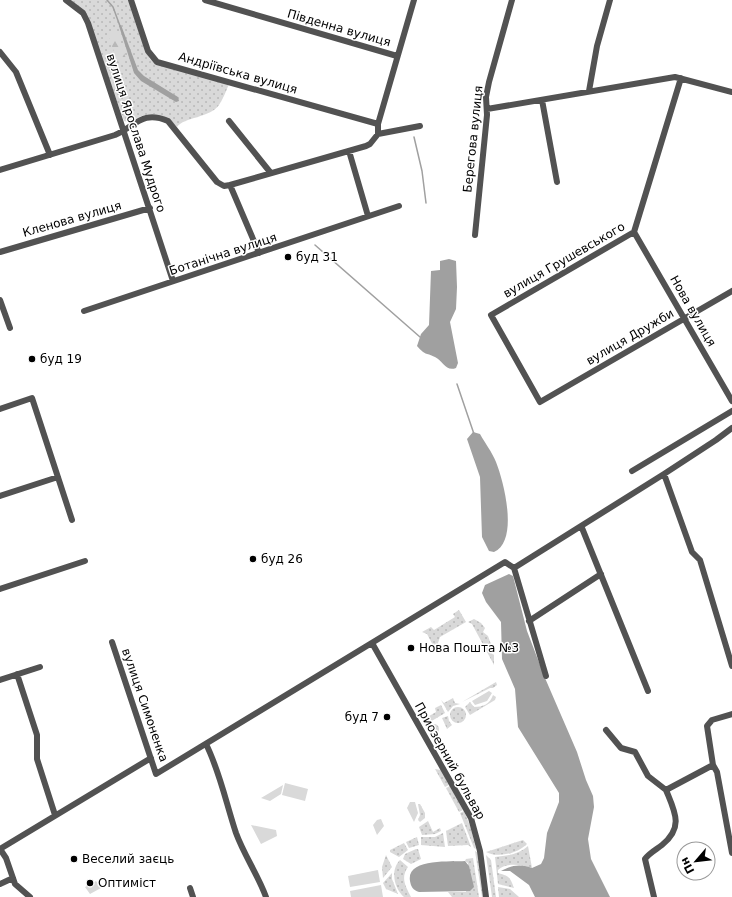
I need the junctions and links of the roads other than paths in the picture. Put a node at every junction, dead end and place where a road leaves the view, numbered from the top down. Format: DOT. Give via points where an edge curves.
graph roads {
  1 [pos="66,0"];
  2 [pos="131,0"];
  3 [pos="205,0"];
  4 [pos="414,0"];
  5 [pos="512,0"];
  6 [pos="610,0"];
  7 [pos="0,52"];
  8 [pos="397,56"];
  9 [pos="681,78"];
  10 [pos="589,91"];
  11 [pos="732,92"];
  12 [pos="542,100"];
  13 [pos="487,109"];
  14 [pos="229,121"];
  15 [pos="378,124"];
  16 [pos="420,126"];
  17 [pos="124,129"];
  18 [pos="378,134"];
  19 [pos="349,151"];
  20 [pos="50,154"];
  21 [pos="0,170"];
  22 [pos="270,172"];
  23 [pos="557,182"];
  24 [pos="230,185"];
  25 [pos="399,206"];
  26 [pos="150,208"];
  27 [pos="368,216"];
  28 [pos="634,232"];
  29 [pos="475,235"];
  30 [pos="0,252"];
  31 [pos="259,254"];
  32 [pos="173,281"];
  33 [pos="732,292"];
  34 [pos="0,300"];
  35 [pos="84,311"];
  36 [pos="684,318"];
  37 [pos="10,328"];
  38 [pos="732,401"];
  39 [pos="540,402"];
  40 [pos="0,409"];
  41 [pos="732,411"];
  42 [pos="732,428"];
  43 [pos="632,471"];
  44 [pos="664,474"];
  45 [pos="58,477"];
  46 [pos="0,496"];
  47 [pos="72,520"];
  48 [pos="582,528"];
  49 [pos="85,561"];
  50 [pos="514,568"];
  51 [pos="601,574"];
  52 [pos="0,589"];
  53 [pos="529,620"];
  54 [pos="112,642"];
  55 [pos="372,643"];
  56 [pos="732,666"];
  57 [pos="40,667"];
  58 [pos="17,674"];
  59 [pos="546,676"];
  60 [pos="0,680"];
  61 [pos="648,691"];
  62 [pos="732,714"];
  63 [pos="606,730"];
  64 [pos="206,744"];
  65 [pos="151,758"];
  66 [pos="713,765"];
  67 [pos="666,790"];
  68 [pos="55,815"];
  69 [pos="0,849"];
  70 [pos="732,853"];
  71 [pos="13,878"];
  72 [pos="0,884"];
  73 [pos="190,888"];
  74 [pos="30,897"];
  75 [pos="193,897"];
  76 [pos="266,897"];
  77 [pos="486,897"];
  78 [pos="654,897"];
  1 -- 17 [label="street, вулиця Ярослава Мудрого" via="83,13 88,23"];
  2 -- 15 [label="street, Андріївська вулиця" via="148,51 157,62"];
  3 -- 8 [label="street, Південна вулиця"];
  4 -- 8 [label="street"];
  5 -- 13 [label="street, Берегова вулиця" via="489,82"];
  6 -- 10 [label="street" via="597,46"];
  7 -- 20 [label="street" via="16,72"];
  8 -- 15 [label="street"];
  9 -- 10 [label="street"];
  9 -- 11 [label="street"];
  9 -- 28 [label="street, вулиця Грушевського"];
  10 -- 12 [label="street"];
  12 -- 13 [label="street"];
  12 -- 23 [label="street"];
  13 -- 29 [label="street, Берегова вулиця"];
  14 -- 22 [label="street"];
  15 -- 18 [label="street"];
  16 -- 18 [label="street"];
  17 -- 20 [label="street" via="115,135"];
  17 -- 24 [label="street" via="145,118 157,116 168,121 217,182 224,186"];
  17 -- 26 [label="street, вулиця Ярослава Мудрого"];
  18 -- 19 [label="street" via="370,144"];
  19 -- 22 [label="street"];
  19 -- 27 [label="street"];
  20 -- 21 [label="street"];
  22 -- 24 [label="street"];
  24 -- 31 [label="street"];
  25 -- 27 [label="street, Ботанічна вулиця"];
  26 -- 30 [label="street, Кленова вулиця"];
  26 -- 32 [label="street, вулиця Ярослава Мудрого"];
  27 -- 31 [label="street, Ботанічна вулиця"];
  28 -- 36 [label="street, Нова вулиця"];
  28 -- 39 [label="street, вулиця Грушевського" via="490,315"];
  31 -- 32 [label="street, Ботанічна вулиця"];
  32 -- 35 [label="street, Ботанічна вулиця"];
  33 -- 36 [label="street, вулиця Дружби"];
  34 -- 37 [label="street"];
  36 -- 38 [label="street, Нова вулиця"];
  36 -- 39 [label="street, вулиця Дружби"];
  40 -- 45 [label="street" via="32,398"];
  41 -- 43 [label="street"];
  42 -- 44 [label="street"];
  44 -- 48 [label="street"];
  44 -- 56 [label="street" via="692,552 700,560"];
  45 -- 46 [label="street"];
  45 -- 47 [label="street"];
  48 -- 50 [label="street"];
  48 -- 51 [label="street"];
  49 -- 52 [label="street"];
  50 -- 53 [label="street"];
  50 -- 55 [label="street" via="505,562"];
  51 -- 53 [label="street"];
  51 -- 61 [label="street"];
  53 -- 59 [label="street"];
  54 -- 65 [label="street, вулиця Симоненка"];
  55 -- 64 [label="street"];
  55 -- 77 [label="street, Приозерний бульвар" via="471,818 477,836"];
  57 -- 58 [label="street"];
  58 -- 60 [label="street"];
  58 -- 68 [label="street" via="36,735 36,758"];
  62 -- 66 [label="street" via="712,720 707,726"];
  63 -- 67 [label="street" via="621,748 635,752 648,776"];
  64 -- 65 [label="street, вулиця Симоненка" via="156,774"];
  64 -- 76 [label="street" via="213,758 237,835"];
  65 -- 68 [label="street"];
  66 -- 67 [label="street"];
  66 -- 70 [label="street" via="717,772"];
  67 -- 78 [label="street" via="676,816 676,826 673,834 645,859"];
  68 -- 69 [label="street"];
  69 -- 71 [label="street"];
  71 -- 72 [label="street"];
  71 -- 74 [label="street" via="20,890"];
  73 -- 75 [label="street"];
}
